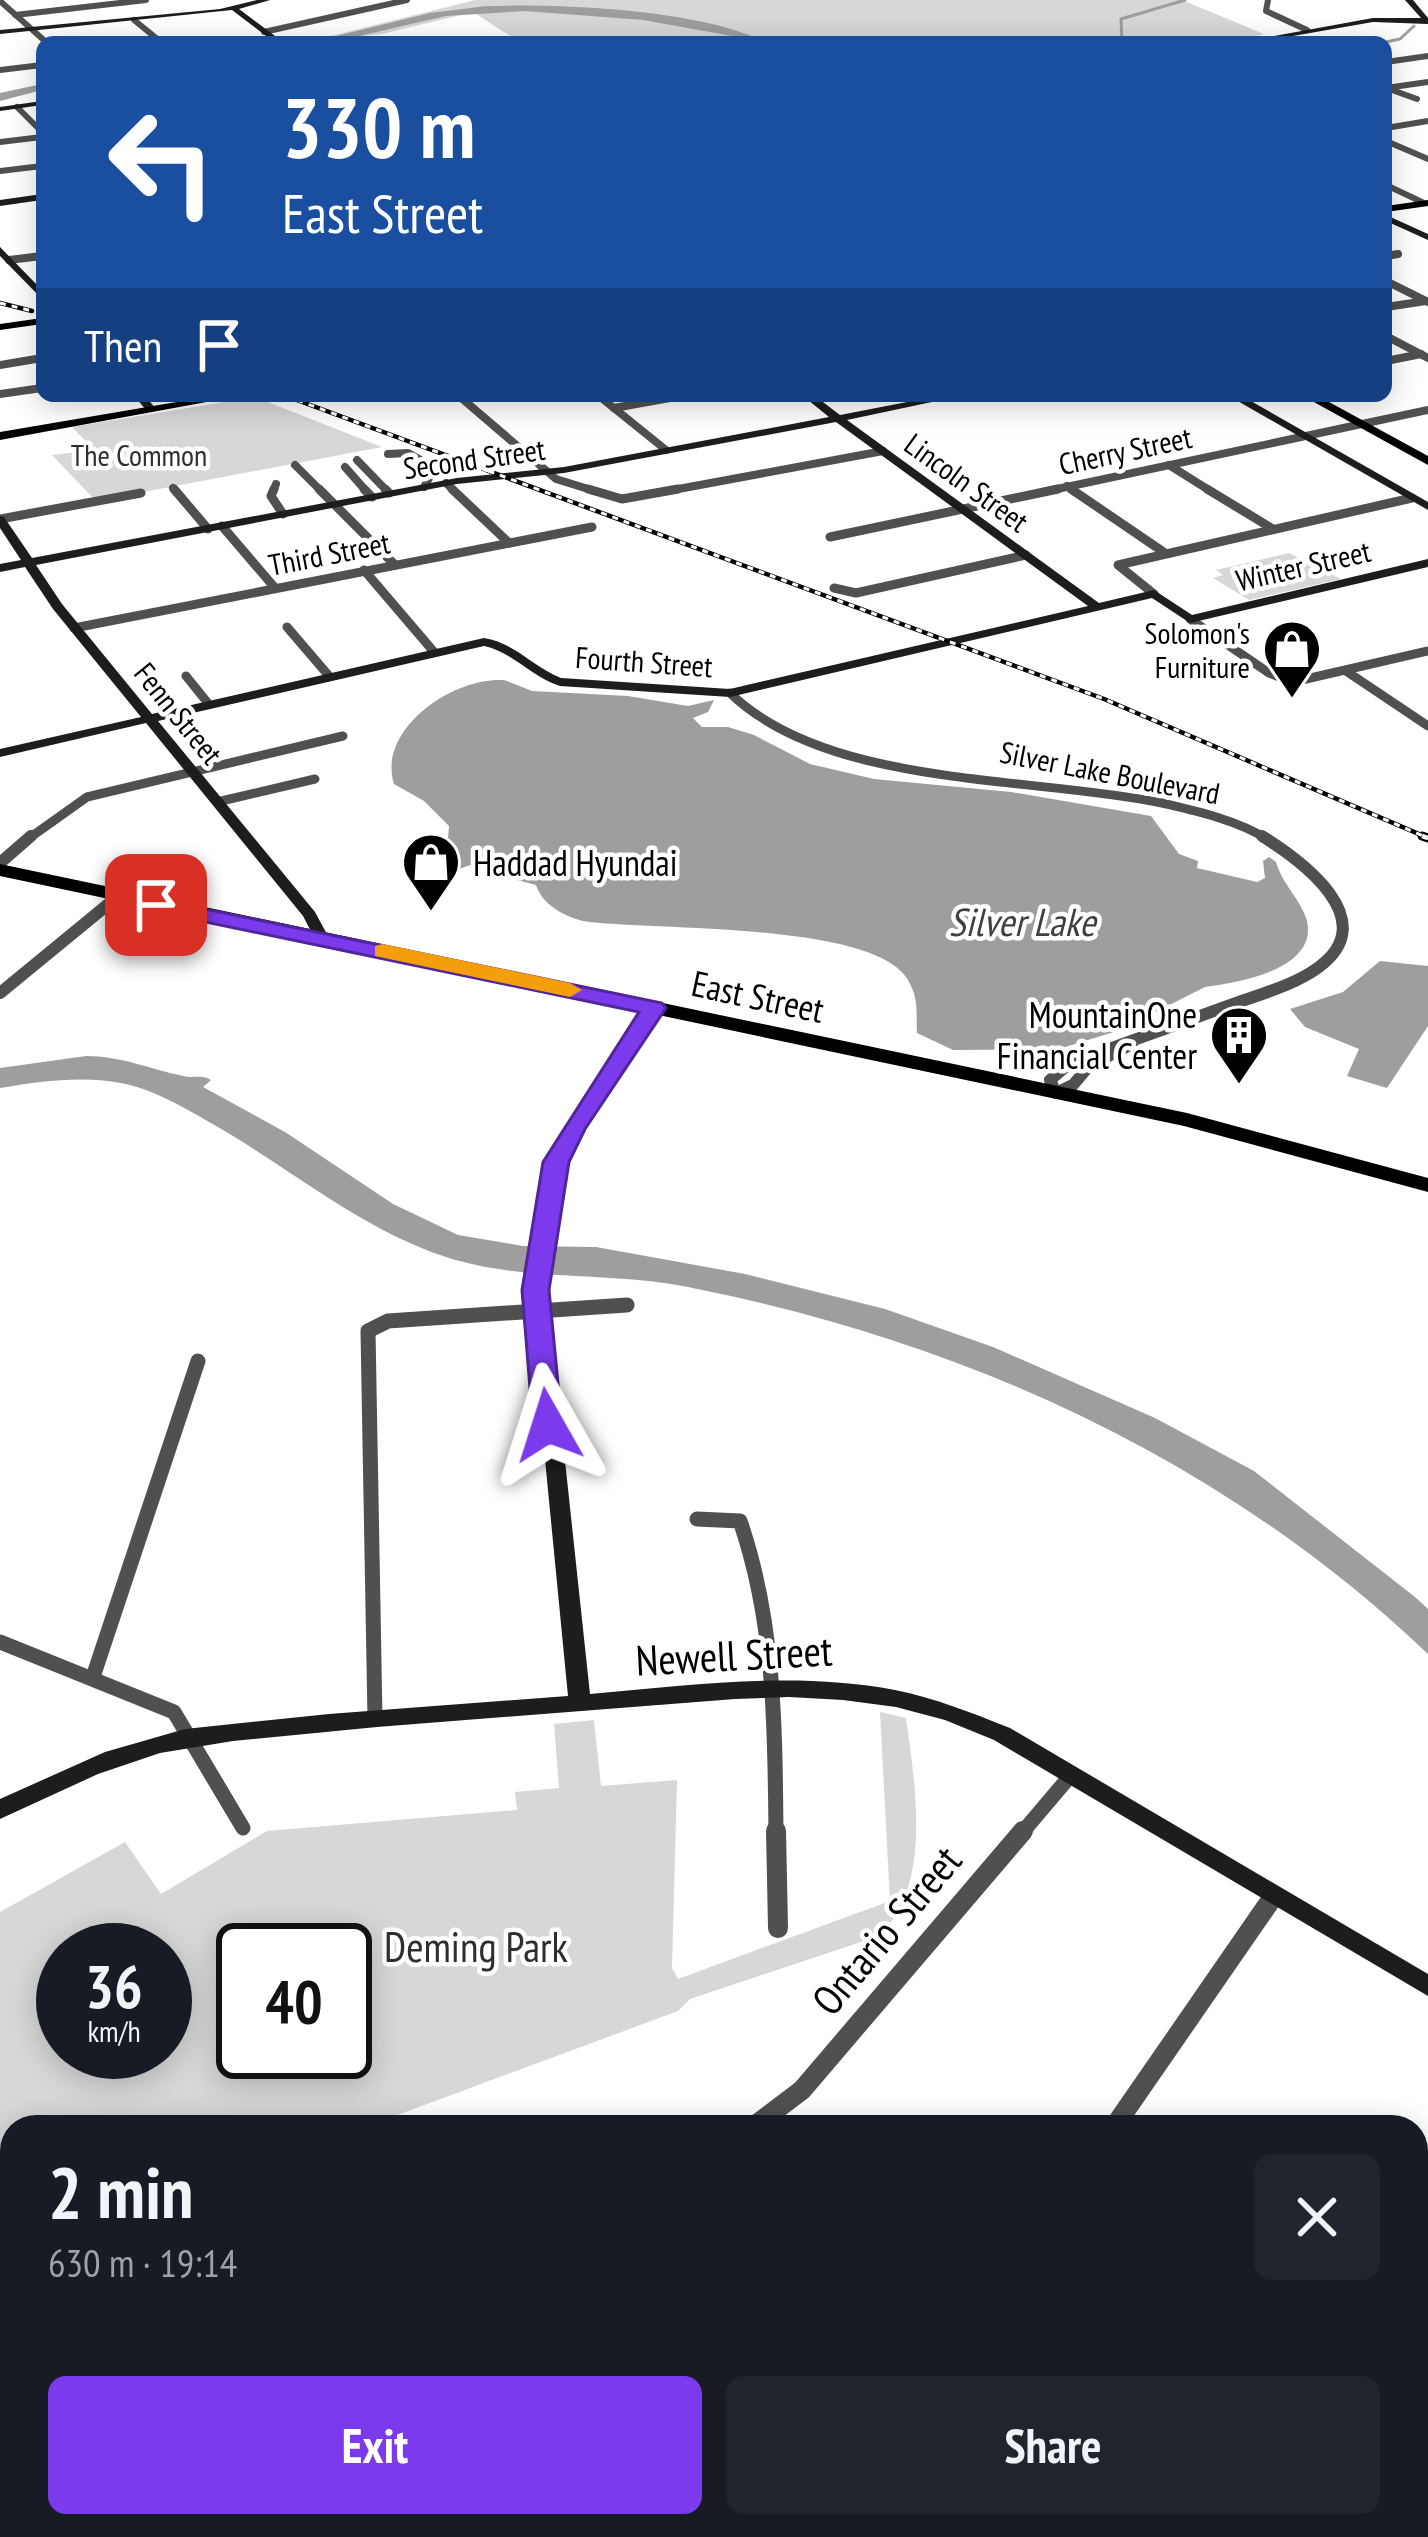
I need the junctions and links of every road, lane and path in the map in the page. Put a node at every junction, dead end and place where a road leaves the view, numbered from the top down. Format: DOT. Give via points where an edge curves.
graph roads {
  1 [pos="146,0"];
  2 [pos="222,0"];
  3 [pos="266,0"];
  4 [pos="406,0"];
  5 [pos="1268,0"];
  6 [pos="1409,0"];
  7 [pos="0,1"];
  8 [pos="234,8"];
  9 [pos="1423,8"];
  10 [pos="15,15"];
  11 [pos="134,20"];
  12 [pos="1427,21"];
  13 [pos="33,29"];
  14 [pos="1307,30"];
  15 [pos="0,32"];
  16 [pos="265,32"];
  17 [pos="40,36"];
  18 [pos="154,36"];
  19 [pos="270,36"];
  20 [pos="1276,36"];
  21 [pos="1428,56"];
  22 [pos="1392,61"];
  23 [pos="36,66"];
  24 [pos="0,70"];
  25 [pos="1428,82"];
  26 [pos="1392,87"];
  27 [pos="1392,90"];
  28 [pos="1417,99"];
  29 [pos="36,104"];
  30 [pos="17,106"];
  31 [pos="0,109"];
  32 [pos="1428,121"];
  33 [pos="36,127"];
  34 [pos="1392,127"];
  35 [pos="36,135"];
  36 [pos="0,142"];
  37 [pos="1392,144"];
  38 [pos="1428,159"];
  39 [pos="36,167"];
  40 [pos="0,171"];
  41 [pos="1392,188"];
  42 [pos="36,198"];
  43 [pos="0,203"];
  44 [pos="1426,203"];
  45 [pos="1392,208"];
  46 [pos="1392,221"];
  47 [pos="1428,237"];
  48 [pos="0,250"];
  49 [pos="1398,254"];
  50 [pos="1392,255"];
  51 [pos="36,260"];
  52 [pos="6,264"];
  53 [pos="1392,284"];
  54 [pos="36,291"];
  55 [pos="1427,301"];
  56 [pos="1392,306"];
  57 [pos="36,324"];
  58 [pos="0,330"];
  59 [pos="1392,339"];
  60 [pos="1424,356"];
  61 [pos="36,359"];
  62 [pos="1392,360"];
  63 [pos="0,365"];
  64 [pos="36,389"];
  65 [pos="0,394"];
  66 [pos="145,402"];
  67 [pos="198,402"];
  68 [pos="466,402"];
  69 [pos="606,402"];
  70 [pos="648,402"];
  71 [pos="817,402"];
  72 [pos="922,402"];
  73 [pos="1245,402"];
  74 [pos="1320,402"];
  75 [pos="614,408"];
  76 [pos="152,410"];
  77 [pos="1428,410"];
  78 [pos="838,417"];
  79 [pos="1360,424"];
  80 [pos="0,436"];
  81 [pos="1306,436"];
  82 [pos="666,450"];
  83 [pos="883,451"];
  84 [pos="388,454"];
  85 [pos="357,460"];
  86 [pos="1428,461"];
  87 [pos="295,465"];
  88 [pos="1169,465"];
  89 [pos="345,467"];
  90 [pos="545,472"];
  91 [pos="446,483"];
  92 [pos="276,484"];
  93 [pos="1067,486"];
  94 [pos="424,487"];
  95 [pos="173,488"];
  96 [pos="141,493"];
  97 [pos="388,494"];
  98 [pos="372,497"];
  99 [pos="1412,498"];
  100 [pos="332,505"];
  101 [pos="1428,507"];
  102 [pos="963,508"];
  103 [pos="284,514"];
  104 [pos="0,519"];
  105 [pos="215,527"];
  106 [pos="592,527"];
  107 [pos="1273,529"];
  108 [pos="830,537"];
  109 [pos="509,543"];
  110 [pos="1165,553"];
  111 [pos="1026,555"];
  112 [pos="27,563"];
  113 [pos="1428,563"];
  114 [pos="394,565"];
  115 [pos="0,568"];
  116 [pos="364,570"];
  117 [pos="275,588"];
  118 [pos="834,588"];
  119 [pos="1154,594"];
  120 [pos="1097,607"];
  121 [pos="1190,619"];
  122 [pos="287,627"];
  123 [pos="74,628"];
  124 [pos="434,652"];
  125 [pos="1428,652"];
  126 [pos="1346,671"];
  127 [pos="186,676"];
  128 [pos="329,676"];
  129 [pos="730,693"];
  130 [pos="207,703"];
  131 [pos="147,716"];
  132 [pos="1428,726"];
  133 [pos="343,736"];
  134 [pos="0,753"];
  135 [pos="190,770"];
  136 [pos="315,779"];
  137 [pos="217,802"];
  138 [pos="0,867"];
  139 [pos="116,897"];
  140 [pos="321,938"];
  141 [pos="0,993"];
  142 [pos="654,1008"];
  143 [pos="1056,1093"];
  144 [pos="1428,1185"];
  145 [pos="626,1305"];
  146 [pos="536,1308"];
  147 [pos="198,1361"];
  148 [pos="697,1519"];
  149 [pos="0,1642"];
  150 [pos="93,1677"];
  151 [pos="774,1687"];
  152 [pos="580,1703"];
  153 [pos="376,1718"];
  154 [pos="185,1738"];
  155 [pos="1071,1775"];
  156 [pos="0,1810"];
  157 [pos="243,1828"];
  158 [pos="1273,1897"];
  159 [pos="778,1928"];
  160 [pos="1428,1986"];
  161 [pos="769,2115"];
  162 [pos="1122,2115"];
  1 -- 10 [label="street"];
  2 -- 8 [label="street"];
  3 -- 8 [label="street"];
  4 -- 16 [label="street"];
  5 -- 14 [label="street" via="1265,11"];
  6 -- 9 [label="street"];
  7 -- 10 [label="street"];
  8 -- 11 [label="street"];
  8 -- 16 [label="street"];
  9 -- 12 [label="street"];
  10 -- 13 [label="street"];
  11 -- 13 [label="street"];
  11 -- 18 [label="street"];
  12 -- 14 [label="street"];
  13 -- 15 [label="street"];
  13 -- 17 [label="street"];
  14 -- 20 [label="street"];
  16 -- 19 [label="street"];
  21 -- 22 [label="street"];
  23 -- 24 [label="street"];
  25 -- 26 [label="street"];
  27 -- 28 [label="street"];
  29 -- 30 [label="street"];
  30 -- 31 [label="street"];
  30 -- 33 [label="street"];
  32 -- 34 [label="street"];
  35 -- 36 [label="street"];
  37 -- 38 [label="street"];
  39 -- 40 [label="street"];
  41 -- 44 [label="street"];
  42 -- 43 [label="street"];
  44 -- 45 [label="main road"];
  46 -- 47 [label="street"];
  48 -- 52 [label="street"];
  49 -- 50 [label="street"];
  51 -- 52 [label="street"];
  52 -- 54 [label="street"];
  53 -- 55 [label="street"];
  55 -- 56 [label="street"];
  57 -- 58 [label="main road"];
  59 -- 60 [label="street"];
  60 -- 62 [label="street"];
  61 -- 63 [label="street"];
  64 -- 65 [label="street"];
  66 -- 76 [label="street"];
  67 -- 76 [label="main road"];
  68 -- 90 [label="street"];
  69 -- 75 [label="street"];
  70 -- 75 [label="street"];
  71 -- 78 [label="street, Lincoln Street"];
  72 -- 78 [label="street, Second Street"];
  73 -- 81 [label="street"];
  74 -- 79 [label="main road"];
  75 -- 82 [label="street"];
  76 -- 80 [label="main road"];
  77 -- 79 [label="street, Cherry Street"];
  78 -- 82 [label="street, Second Street"];
  78 -- 83 [label="street, Lincoln Street"];
  79 -- 81 [label="street, Cherry Street"];
  79 -- 86 [label="main road"];
  81 -- 88 [label="street, Cherry Street"];
  81 -- 99 [label="street"];
  82 -- 90 [label="street, Second Street"];
  83 -- 90 [label="street" via="636,500 588,492"];
  83 -- 102 [label="street, Lincoln Street"];
  84 -- 94 [label="street" via="408,453 435,468"];
  85 -- 97 [label="street"];
  87 -- 100 [label="street"];
  88 -- 93 [label="street, Cherry Street"];
  88 -- 107 [label="street"];
  89 -- 98 [label="street"];
  90 -- 91 [label="street, Second Street"];
  91 -- 94 [label="street, Second Street"];
  91 -- 109 [label="street"];
  92 -- 103 [label="street" via="272,496"];
  93 -- 102 [label="street, Cherry Street"];
  93 -- 110 [label="street"];
  94 -- 97 [label="street, Second Street"];
  95 -- 105 [label="street"];
  96 -- 104 [label="street"];
  97 -- 98 [label="street, Second Street"];
  98 -- 100 [label="street, Second Street"];
  99 -- 101 [label="street"];
  99 -- 107 [label="street"];
  100 -- 103 [label="street, Second Street"];
  100 -- 114 [label="street"];
  102 -- 108 [label="street, Cherry Street"];
  102 -- 111 [label="street, Lincoln Street"];
  103 -- 105 [label="street, Second Street"];
  104 -- 112 [label="street, Fenn Street"];
  105 -- 112 [label="street, Second Street"];
  105 -- 117 [label="street"];
  106 -- 109 [label="street, Third Street"];
  107 -- 110 [label="street"];
  109 -- 114 [label="street, Third Street"];
  110 -- 119 [label="street" via="1118,565"];
  111 -- 118 [label="street" via="856,593"];
  111 -- 120 [label="street, Lincoln Street"];
  112 -- 115 [label="street, Second Street"];
  112 -- 123 [label="street, Fenn Street"];
  113 -- 121 [label="street, Winter Street"];
  114 -- 116 [label="street, Third Street"];
  116 -- 117 [label="street, Third Street"];
  116 -- 124 [label="street"];
  117 -- 123 [label="street, Third Street"];
  119 -- 120 [label="street, Fourth Street"];
  119 -- 121 [label="street"];
  120 -- 129 [label="street, Fourth Street"];
  121 -- 126 [label="street" via="1282,680"];
  122 -- 128 [label="street"];
  123 -- 131 [label="street, Fenn Street"];
  124 -- 128 [label="street, Fourth Street"];
  124 -- 129 [label="street, Fourth Street" via="494,642 536,675 560,682"];
  125 -- 126 [label="street"];
  126 -- 132 [label="street"];
  127 -- 130 [label="street"];
  128 -- 130 [label="street, Fourth Street"];
  129 -- 143 [label="street, Silver Lake Boulevard" via="793,736 846,757 1145,800 1256,833 1312,868 1342,918 1340,943 1326,961 1132,1044"];
  130 -- 131 [label="street, Fourth Street"];
  131 -- 134 [label="street, Fourth Street"];
  131 -- 135 [label="street, Fenn Street"];
  133 -- 135 [label="street"];
  135 -- 137 [label="street, Fenn Street"];
  135 -- 138 [label="street" via="66,806"];
  136 -- 137 [label="street"];
  137 -- 140 [label="street, Fenn Street"];
  138 -- 139 [label="highway, East Street"];
  139 -- 140 [label="highway, East Street"];
  139 -- 141 [label="street"];
  140 -- 142 [label="highway, East Street"];
  142 -- 143 [label="highway, East Street"];
  142 -- 146 [label="street" via="560,1150"];
  143 -- 144 [label="highway, East Street"];
  145 -- 146 [label="street"];
  146 -- 152 [label="street"];
  146 -- 153 [label="street" via="368,1331"];
  147 -- 150 [label="street"];
  148 -- 151 [label="street" via="730,1518 745,1528"];
  149 -- 150 [label="street"];
  150 -- 154 [label="street" via="174,1712"];
  151 -- 152 [label="street, Newell Street"];
  151 -- 155 [label="street, Newell Street" via="849,1688 927,1703 987,1726"];
  151 -- 159 [label="street"];
  152 -- 153 [label="street, Newell Street"];
  153 -- 154 [label="street, Newell Street"];
  154 -- 156 [label="street, Newell Street" via="95,1762"];
  154 -- 157 [label="street"];
  155 -- 158 [label="street, Newell Street"];
  155 -- 161 [label="street, Ontario Street" via="802,2090"];
  158 -- 160 [label="street, Newell Street"];
  158 -- 162 [label="street"];
}
